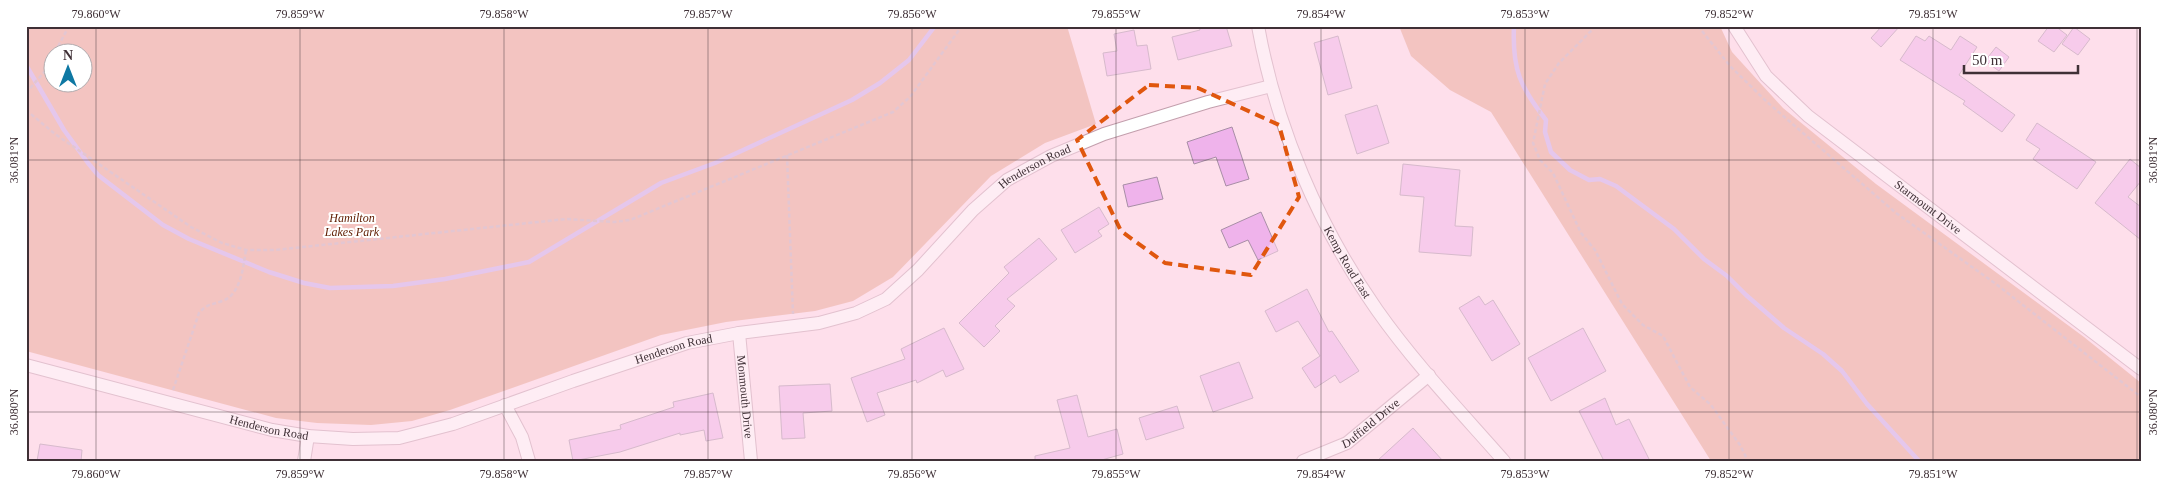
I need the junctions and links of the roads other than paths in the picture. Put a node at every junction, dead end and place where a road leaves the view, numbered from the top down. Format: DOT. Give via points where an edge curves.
graph roads {
  1 [pos="1258,26"];
  2 [pos="1734,26"];
  3 [pos="1270,86"];
  4 [pos="739,333"];
  5 [pos="26,365"];
  6 [pos="2141,369"];
  7 [pos="1429,375"];
  8 [pos="505,405"];
  9 [pos="308,436"];
  10 [pos="304,461"];
  11 [pos="529,461"];
  12 [pos="751,461"];
  13 [pos="1303,461"];
  14 [pos="1504,461"];
  1 -- 3 [label="street, Kemp Road East"];
  2 -- 6 [label="street, Starmount Drive" via="1766,76 1808,116"];
  3 -- 4 [label="street, Henderson Road" via="1104,134 1051,156 1007,180 886,299 856,313 819,323"];
  3 -- 7 [label="street, Kemp Road East" via="1301,169 1339,253 1378,312"];
  4 -- 8 [label="street, Henderson Road" via="687,343"];
  4 -- 12 [label="street, Monmouth Drive"];
  5 -- 9 [label="street, Henderson Road" via="272,430"];
  7 -- 13 [label="street, Duffield Drive" via="1347,442"];
  7 -- 14 [label="street, Kemp Road East"];
  8 -- 9 [label="street, Henderson Road" via="453,424 399,438"];
  8 -- 11 [label="street" via="522,438"];
  9 -- 10 [label="street"];
}
